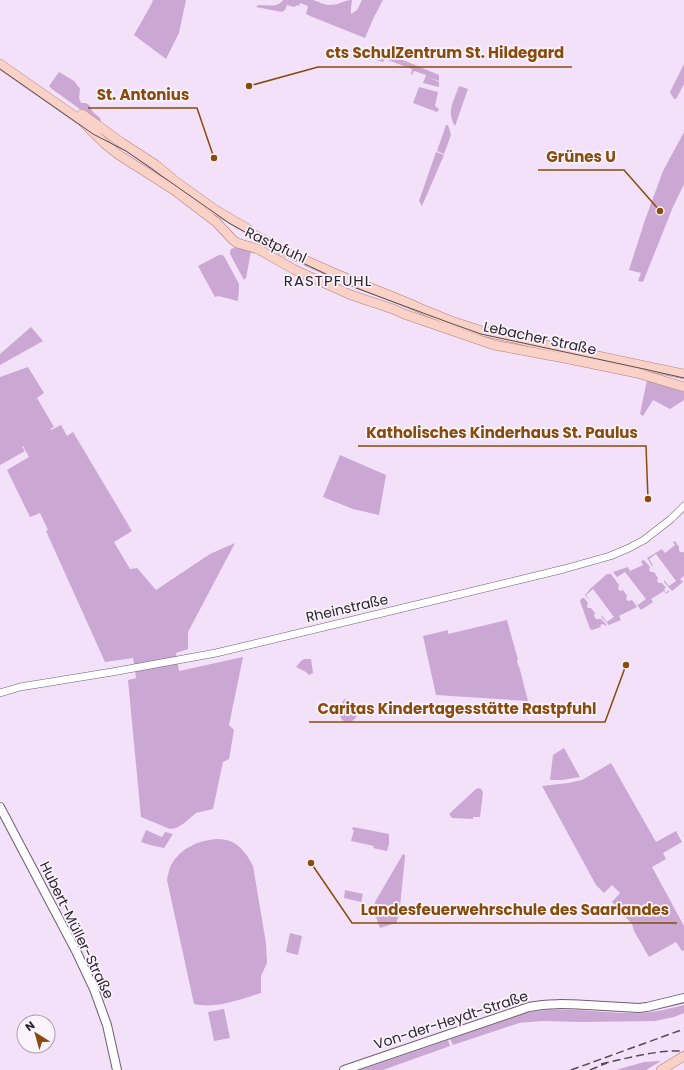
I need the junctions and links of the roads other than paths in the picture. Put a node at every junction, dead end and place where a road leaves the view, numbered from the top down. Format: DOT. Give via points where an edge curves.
graph roads {
  1 [pos="0,57"];
  2 [pos="0,64"];
  3 [pos="94,132"];
  4 [pos="117,140"];
  5 [pos="251,233"];
  6 [pos="229,236"];
  7 [pos="397,298"];
  8 [pos="393,309"];
  9 [pos="668,370"];
  10 [pos="684,374"];
  11 [pos="649,376"];
  12 [pos="684,387"];
  13 [pos="684,506"];
  14 [pos="0,693"];
  15 [pos="0,807"];
  16 [pos="684,998"];
  17 [pos="682,1057"];
  18 [pos="117,1070"];
  19 [pos="344,1070"];
  20 [pos="661,1070"];
  1 -- 4 [label="main road"];
  2 -- 3 [label="main road"];
  3 -- 4 [label="main road" via="98,131"];
  3 -- 6 [label="main road, Rastpfuhl" via="111,149 174,190 221,226"];
  4 -- 5 [label="main road, Rastpfuhl" via="158,166 174,181"];
  5 -- 6 [label="main road" via="239,227 233,229"];
  5 -- 7 [label="main road, Rastpfuhl" via="284,251"];
  6 -- 8 [label="main road, Rastpfuhl" via="324,283"];
  7 -- 9 [label="main road, Lebacher Straße" via="482,331"];
  8 -- 11 [label="main road, Lebacher Straße" via="494,345"];
  9 -- 10 [label="main road, Lebacher Straße"];
  9 -- 11 [label="main road" via="669,374 664,379"];
  11 -- 12 [label="main road, Lebacher Straße"];
  13 -- 14 [label="street, Rheinstraße" via="644,540 610,556 564,569 239,648 20,687"];
  15 -- 18 [label="main road, Hubert-Müller-Straße" via="94,989"];
  16 -- 19 [label="main road, Von-der-Heydt-Straße" via="639,1008 538,1005"];
  17 -- 20 [label="main road"];
}
